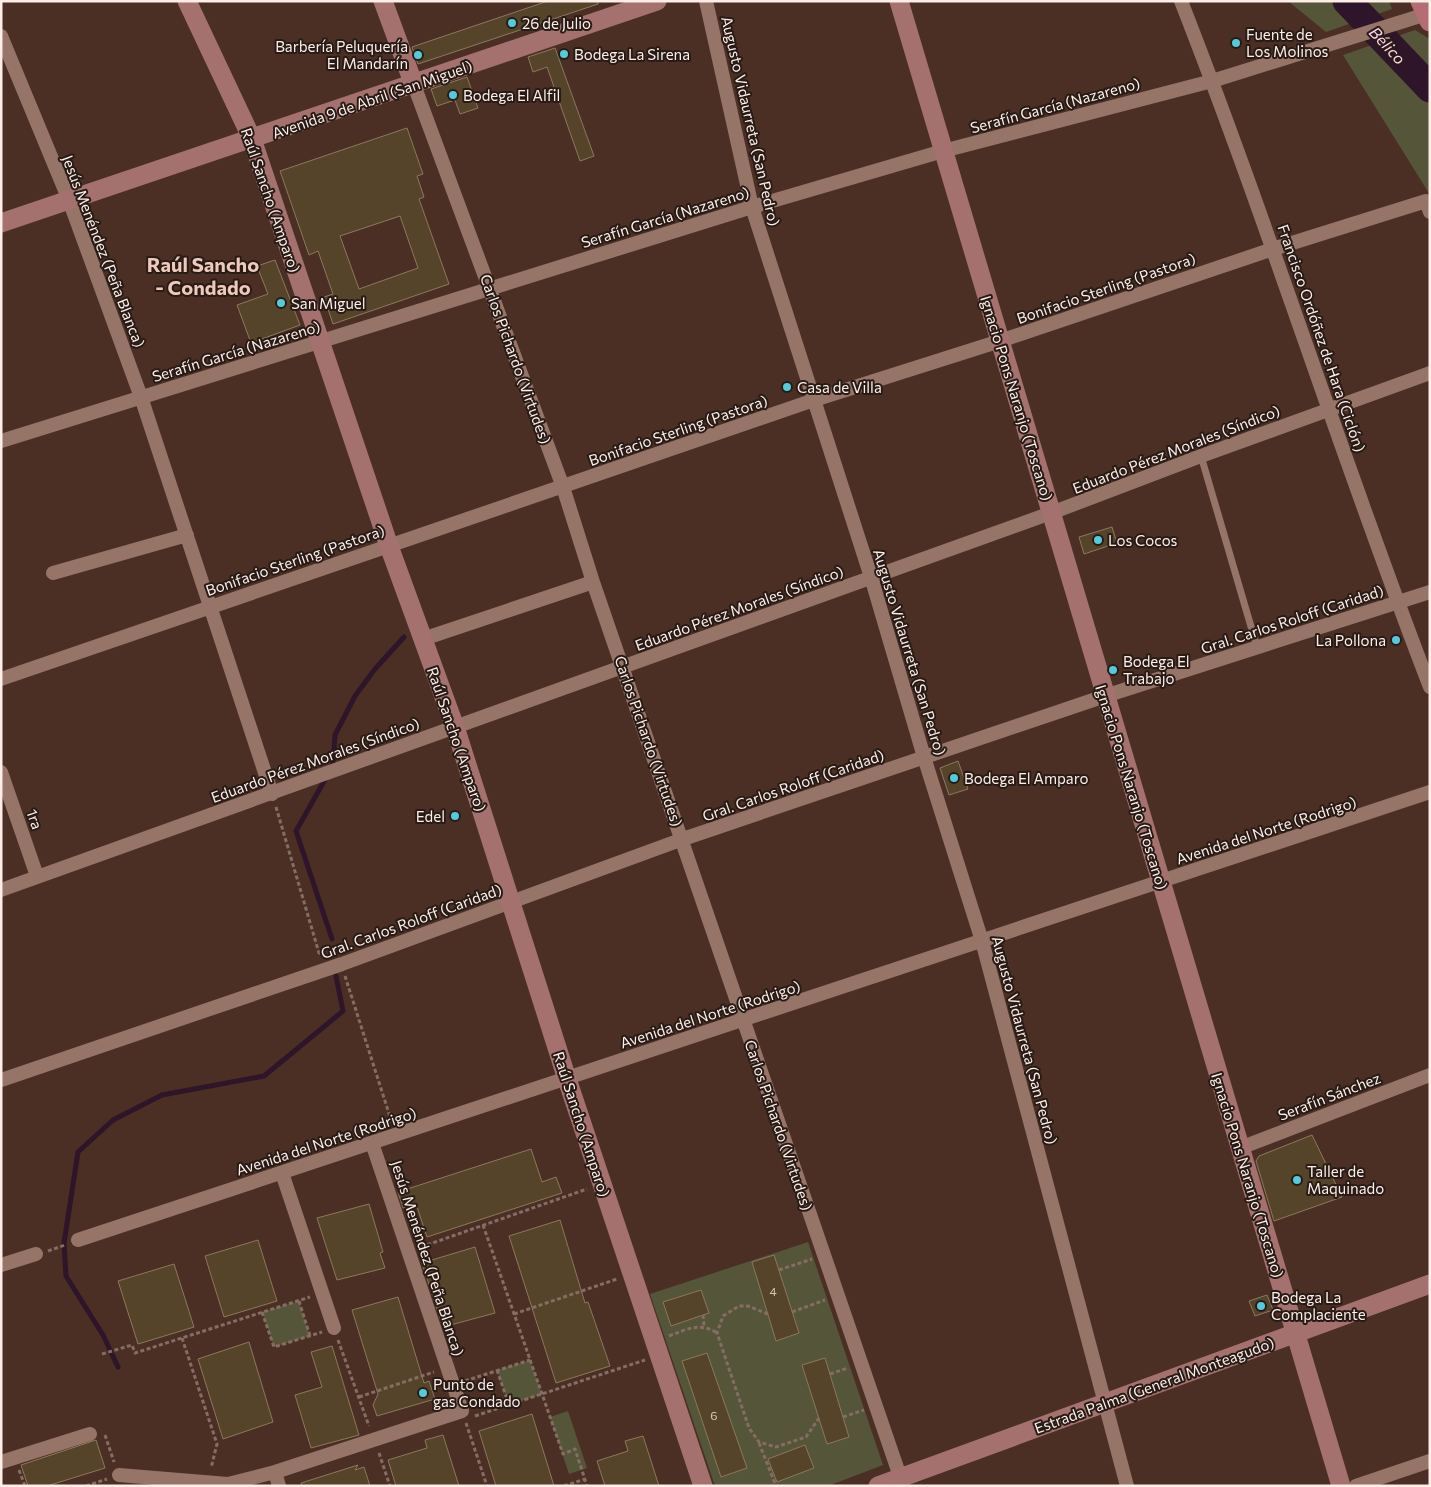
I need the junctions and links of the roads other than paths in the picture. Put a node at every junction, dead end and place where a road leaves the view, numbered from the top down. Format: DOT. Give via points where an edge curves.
graph roads {
  1 [pos="186,1"];
  2 [pos="383,1"];
  3 [pos="657,1"];
  4 [pos="706,1"];
  5 [pos="898,1"];
  6 [pos="1181,1"];
  7 [pos="1427,13"];
  8 [pos="1,36"];
  9 [pos="1212,80"];
  10 [pos="414,85"];
  11 [pos="252,139"];
  12 [pos="943,151"];
  13 [pos="69,200"];
  14 [pos="1428,207"];
  15 [pos="752,208"];
  16 [pos="1,223"];
  17 [pos="1273,249"];
  18 [pos="490,289"];
  19 [pos="1000,341"];
  20 [pos="320,343"];
  21 [pos="1430,373"];
  22 [pos="141,397"];
  23 [pos="814,400"];
  24 [pos="1330,409"];
  25 [pos="1,441"];
  26 [pos="1201,456"];
  27 [pos="563,487"];
  28 [pos="1051,513"];
  29 [pos="187,535"];
  30 [pos="389,546"];
  31 [pos="53,573"];
  32 [pos="871,577"];
  33 [pos="593,582"];
  34 [pos="1430,592"];
  35 [pos="1397,603"];
  36 [pos="210,606"];
  37 [pos="423,639"];
  38 [pos="1257,647"];
  39 [pos="623,667"];
  40 [pos="1,679"];
  41 [pos="1430,687"];
  42 [pos="1106,696"];
  43 [pos="455,726"];
  44 [pos="924,757"];
  45 [pos="1,772"];
  46 [pos="1430,792"];
  47 [pos="272,794"];
  48 [pos="683,839"];
  49 [pos="37,876"];
  50 [pos="1161,882"];
  51 [pos="1,890"];
  52 [pos="511,901"];
  53 [pos="982,941"];
  54 [pos="743,1020"];
  55 [pos="1430,1075"];
  56 [pos="567,1079"];
  57 [pos="1,1080"];
  58 [pos="372,1143"];
  59 [pos="1240,1148"];
  60 [pos="282,1173"];
  61 [pos="78,1240"];
  62 [pos="36,1254"];
  63 [pos="1,1265"];
  64 [pos="1430,1284"];
  65 [pos="334,1328"];
  66 [pos="1295,1333"];
  67 [pos="1105,1403"];
  68 [pos="90,1434"];
  69 [pos="1430,1461"];
  70 [pos="1,1462"];
  71 [pos="119,1475"];
  72 [pos="277,1479"];
  73 [pos="902,1482"];
  74 [pos="703,1486"];
  75 [pos="878,1486"];
  76 [pos="1127,1486"];
  77 [pos="1341,1486"];
  78 [pos="1356,1486"];
  1 -- 11 [label="street, Raúl Sancho (Amparo)"];
  2 -- 10 [label="street, Carlos Pichardo (Virtudes)"];
  3 -- 10 [label="street, Avenida 9 de Abril (San Miguel)"];
  4 -- 15 [label="street, Augusto Vidaurreta (San Pedro)"];
  5 -- 12 [label="street, Ignacio Pons Naranjo (Toscano)"];
  6 -- 9 [label="street, Francisco Ordóñez de Hara (Ciclón)"];
  7 -- 9 [label="street, Serafín García (Nazareno)"];
  8 -- 13 [label="street, Jesús Menéndez (Peña Blanca)"];
  9 -- 12 [label="street, Serafín García (Nazareno)"];
  9 -- 17 [label="street, Francisco Ordóñez de Hara (Ciclón)"];
  10 -- 11 [label="street, Avenida 9 de Abril (San Miguel)"];
  10 -- 18 [label="street, Carlos Pichardo (Virtudes)"];
  11 -- 13 [label="street, Avenida 9 de Abril (San Miguel)"];
  11 -- 20 [label="street, Raúl Sancho (Amparo)"];
  12 -- 15 [label="street, Serafín García (Nazareno)"];
  12 -- 19 [label="street, Ignacio Pons Naranjo (Toscano)"];
  13 -- 16 [label="street, Avenida 9 de Abril (San Miguel)"];
  13 -- 22 [label="street, Jesús Menéndez (Peña Blanca)"];
  14 -- 17 [label="street, Bonifacio Sterling (Pastora)"];
  15 -- 18 [label="street, Serafín García (Nazareno)"];
  15 -- 23 [label="street, Augusto Vidaurreta (San Pedro)"];
  17 -- 19 [label="street, Bonifacio Sterling (Pastora)"];
  17 -- 24 [label="street, Francisco Ordóñez de Hara (Ciclón)"];
  18 -- 20 [label="street, Serafín García (Nazareno)"];
  18 -- 27 [label="street, Carlos Pichardo (Virtudes)"];
  19 -- 23 [label="street, Bonifacio Sterling (Pastora)"];
  19 -- 28 [label="street, Ignacio Pons Naranjo (Toscano)"];
  20 -- 22 [label="street, Serafín García (Nazareno)"];
  20 -- 30 [label="street, Raúl Sancho (Amparo)"];
  21 -- 24 [label="street, Eduardo Pérez Morales (Síndico)"];
  22 -- 25 [label="street, Serafín García (Nazareno)"];
  22 -- 29 [label="street, Jesús Menéndez (Peña Blanca)"];
  23 -- 27 [label="street, Bonifacio Sterling (Pastora)"];
  23 -- 32 [label="street, Augusto Vidaurreta (San Pedro)"];
  24 -- 26 [label="street, Eduardo Pérez Morales (Síndico)"];
  24 -- 35 [label="street, Francisco Ordóñez de Hara (Ciclón)"];
  26 -- 28 [label="street, Eduardo Pérez Morales (Síndico)"];
  26 -- 38 [label="lane"];
  27 -- 30 [label="street, Bonifacio Sterling (Pastora)"];
  27 -- 33 [label="street, Carlos Pichardo (Virtudes)"];
  28 -- 32 [label="street, Eduardo Pérez Morales (Síndico)"];
  28 -- 42 [label="street, Ignacio Pons Naranjo (Toscano)"];
  29 -- 31 [label="street"];
  29 -- 36 [label="street, Jesús Menéndez (Peña Blanca)"];
  30 -- 36 [label="street, Bonifacio Sterling (Pastora)"];
  30 -- 37 [label="street, Raúl Sancho (Amparo)"];
  32 -- 39 [label="street, Eduardo Pérez Morales (Síndico)"];
  32 -- 44 [label="street, Augusto Vidaurreta (San Pedro)"];
  33 -- 37 [label="street"];
  33 -- 39 [label="street, Carlos Pichardo (Virtudes)"];
  34 -- 35 [label="street, Gral. Carlos Roloff (Caridad)"];
  35 -- 38 [label="street, Gral. Carlos Roloff (Caridad)"];
  35 -- 41 [label="street, Francisco Ordóñez de Hara (Ciclón)"];
  36 -- 40 [label="street, Bonifacio Sterling (Pastora)"];
  36 -- 47 [label="street, Jesús Menéndez (Peña Blanca)"];
  37 -- 43 [label="street, Raúl Sancho (Amparo)"];
  38 -- 42 [label="street, Gral. Carlos Roloff (Caridad)"];
  39 -- 43 [label="street, Eduardo Pérez Morales (Síndico)"];
  39 -- 48 [label="street, Carlos Pichardo (Virtudes)"];
  42 -- 44 [label="street, Gral. Carlos Roloff (Caridad)"];
  42 -- 50 [label="street, Ignacio Pons Naranjo (Toscano)"];
  43 -- 47 [label="street, Eduardo Pérez Morales (Síndico)"];
  43 -- 52 [label="street, Raúl Sancho (Amparo)"];
  44 -- 48 [label="street, Gral. Carlos Roloff (Caridad)"];
  44 -- 53 [label="street, Augusto Vidaurreta (San Pedro)"];
  45 -- 49 [label="street, 1ra"];
  46 -- 50 [label="street, Avenida del Norte (Rodrigo)"];
  47 -- 49 [label="street, Eduardo Pérez Morales (Síndico)"];
  48 -- 52 [label="street, Gral. Carlos Roloff (Caridad)"];
  48 -- 54 [label="street, Carlos Pichardo (Virtudes)"];
  49 -- 51 [label="street, Eduardo Pérez Morales (Síndico)"];
  50 -- 53 [label="street, Avenida del Norte (Rodrigo)"];
  50 -- 59 [label="street, Ignacio Pons Naranjo (Toscano)"];
  52 -- 56 [label="street, Raúl Sancho (Amparo)"];
  52 -- 57 [label="street, Gral. Carlos Roloff (Caridad)" via="342,964"];
  53 -- 54 [label="street, Avenida del Norte (Rodrigo)"];
  53 -- 67 [label="street, Augusto Vidaurreta (San Pedro)"];
  54 -- 56 [label="street, Avenida del Norte (Rodrigo)"];
  54 -- 73 [label="street, Carlos Pichardo (Virtudes)"];
  55 -- 59 [label="street, Serafín Sánchez"];
  56 -- 58 [label="street, Avenida del Norte (Rodrigo)"];
  56 -- 74 [label="street, Raúl Sancho (Amparo)"];
  58 -- 60 [label="street, Avenida del Norte (Rodrigo)"];
  58 -- 72 [label="street, Jesús Menéndez (Peña Blanca)" via="463,1415 374,1440"];
  59 -- 66 [label="street, Ignacio Pons Naranjo (Toscano)"];
  60 -- 61 [label="street, Avenida del Norte (Rodrigo)"];
  60 -- 65 [label="street"];
  62 -- 63 [label="street"];
  64 -- 66 [label="street, Estrada Palma (General Monteagudo)"];
  66 -- 67 [label="street, Estrada Palma (General Monteagudo)"];
  66 -- 77 [label="street, Ignacio Pons Naranjo (Toscano)"];
  67 -- 73 [label="street, Estrada Palma (General Monteagudo)"];
  67 -- 76 [label="street, Augusto Vidaurreta (San Pedro)"];
  68 -- 70 [label="street"];
  69 -- 78 [label="street"];
  71 -- 72 [label="street" via="228,1484"];
  73 -- 75 [label="street, Estrada Palma (General Monteagudo)"];
}
